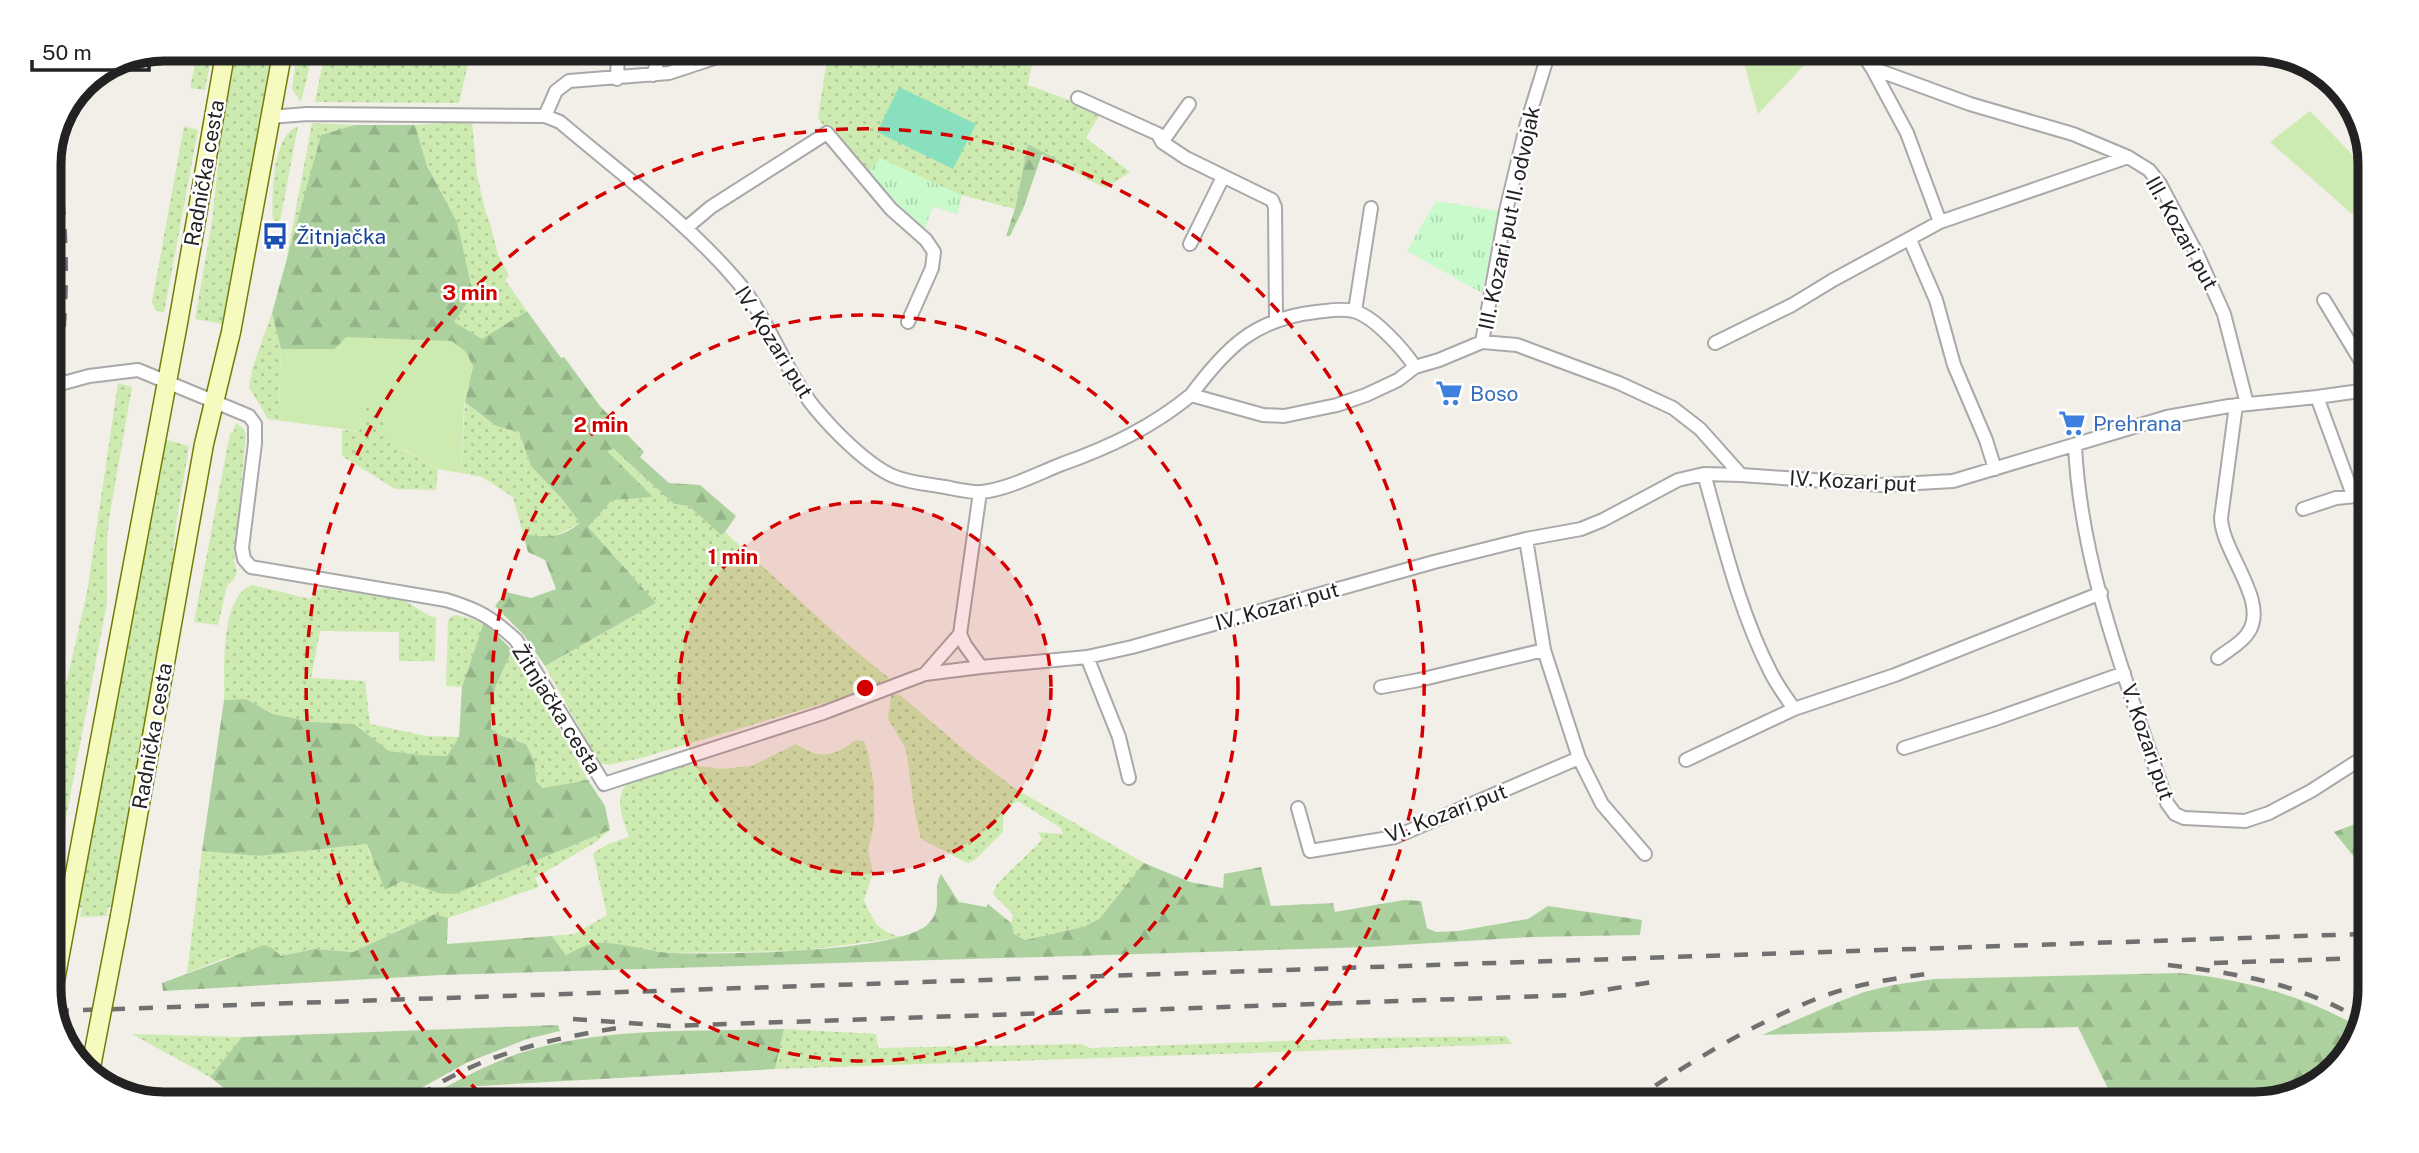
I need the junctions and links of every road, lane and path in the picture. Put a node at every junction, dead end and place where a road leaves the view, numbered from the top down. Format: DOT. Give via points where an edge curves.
graph roads {
  1 [pos="224,61"];
  2 [pos="281,61"];
  3 [pos="618,61"];
  4 [pos="658,61"];
  5 [pos="706,61"];
  6 [pos="1546,61"];
  7 [pos="1867,61"];
  8 [pos="1872,68"];
  9 [pos="653,75"];
  10 [pos="617,79"];
  11 [pos="1078,98"];
  12 [pos="1189,104"];
  13 [pos="545,116"];
  14 [pos="270,117"];
  15 [pos="1162,142"];
  16 [pos="2128,157"];
  17 [pos="1223,177"];
  18 [pos="1371,208"];
  19 [pos="1940,222"];
  20 [pos="686,228"];
  21 [pos="1910,240"];
  22 [pos="1190,244"];
  23 [pos="2324,300"];
  24 [pos="1355,311"];
  25 [pos="1276,320"];
  26 [pos="908,322"];
  27 [pos="1482,342"];
  28 [pos="1715,344"];
  29 [pos="2358,356"];
  30 [pos="1415,367"];
  31 [pos="166,380"];
  32 [pos="61,384"];
  33 [pos="2358,391"];
  34 [pos="1191,395"];
  35 [pos="2318,397"];
  36 [pos="215,401"];
  37 [pos="2242,405"];
  38 [pos="2075,446"];
  39 [pos="1995,470"];
  40 [pos="1704,474"];
  41 [pos="1741,475"];
  42 [pos="2358,490"];
  43 [pos="980,492"];
  44 [pos="2358,495"];
  45 [pos="2303,509"];
  46 [pos="1526,539"];
  47 [pos="2101,593"];
  48 [pos="960,634"];
  49 [pos="1545,650"];
  50 [pos="1087,657"];
  51 [pos="2218,658"];
  52 [pos="981,667"];
  53 [pos="2124,673"];
  54 [pos="925,674"];
  55 [pos="1381,687"];
  56 [pos="1794,709"];
  57 [pos="1904,748"];
  58 [pos="1579,758"];
  59 [pos="1686,760"];
  60 [pos="2358,761"];
  61 [pos="1129,778"];
  62 [pos="1298,808"];
  63 [pos="1645,855"];
  64 [pos="61,950"];
  65 [pos="92,1063"];
  1 -- 31 [label="main road, Radnička cesta"];
  2 -- 14 [label="main road, Radnička cesta"];
  3 -- 10 [label="street"];
  4 -- 9 [label="street"];
  5 -- 9 [label="street"];
  6 -- 27 [label="street, III. Kozari put II. odvojak" via="1506,211"];
  7 -- 8 [label="street"];
  8 -- 16 [label="street, III. Kozari put" via="1970,104 2073,134"];
  8 -- 19 [label="street" via="1907,133"];
  9 -- 10 [label="street"];
  10 -- 13 [label="street" via="562,84"];
  11 -- 15 [label="street" via="1158,134"];
  12 -- 15 [label="street"];
  13 -- 14 [label="street"];
  13 -- 20 [label="street, IV. Kozari put" via="560,122"];
  14 -- 36 [label="main road, Radnička cesta"];
  15 -- 17 [label="street"];
  16 -- 19 [label="street"];
  16 -- 37 [label="street, III. Kozari put" via="2149,170 2160,184 2198,256 2224,314"];
  17 -- 22 [label="street"];
  17 -- 25 [label="street" via="1272,200 1275,207"];
  18 -- 24 [label="street"];
  19 -- 21 [label="street"];
  20 -- 26 [label="street" via="827,133 934,252 932,268"];
  20 -- 43 [label="street, IV. Kozari put" via="753,303 814,406 863,456 906,481"];
  21 -- 28 [label="street"];
  21 -- 39 [label="street" via="1936,300 1954,365"];
  23 -- 29 [label="street"];
  24 -- 25 [label="street, IV. Kozari put" via="1304,313"];
  24 -- 30 [label="street" via="1404,351"];
  25 -- 34 [label="street, IV. Kozari put" via="1217,360"];
  27 -- 30 [label="street"];
  27 -- 41 [label="street" via="1517,345 1673,408 1700,429"];
  30 -- 34 [label="street" via="1366,395 1284,416 1263,415"];
  31 -- 32 [label="street" via="138,370"];
  31 -- 36 [label="street"];
  31 -- 64 [label="main road, Radnička cesta"];
  33 -- 35 [label="street"];
  34 -- 43 [label="street, IV. Kozari put" via="1166,416 1098,452"];
  35 -- 37 [label="street"];
  35 -- 42 [label="street"];
  36 -- 54 [label="street, Žitnjačka cesta" via="255,424 242,548 251,567 477,609 516,640 604,784 823,713"];
  36 -- 65 [label="main road, Radnička cesta, bridge"];
  37 -- 38 [label="street, IV. Kozari put" via="2167,417"];
  37 -- 51 [label="street" via="2221,531 2254,610 2251,630"];
  38 -- 39 [label="street, IV. Kozari put"];
  38 -- 47 [label="street, V. Kozari put" via="2083,518"];
  39 -- 41 [label="street, IV. Kozari put" via="1952,481 1882,485"];
  40 -- 41 [label="street, IV. Kozari put"];
  40 -- 46 [label="street, IV. Kozari put" via="1678,480 1581,529"];
  40 -- 56 [label="street" via="1749,620 1771,673"];
  43 -- 48 [label="street"];
  44 -- 45 [label="street"];
  46 -- 49 [label="street"];
  46 -- 50 [label="street, IV. Kozari put"];
  47 -- 53 [label="street, V. Kozari put"];
  47 -- 56 [label="street" via="1895,675"];
  48 -- 52 [label="street"];
  48 -- 54 [label="street"];
  49 -- 55 [label="street"];
  49 -- 58 [label="street"];
  50 -- 52 [label="street, IV. Kozari put"];
  50 -- 61 [label="street" via="1119,737"];
  52 -- 54 [label="street, IV. Kozari put"];
  53 -- 57 [label="street, V. Kozari put"];
  53 -- 60 [label="street, V. Kozari put" via="2167,803 2184,818 2245,821 2299,798"];
  56 -- 59 [label="street"];
  58 -- 62 [label="street, VI. Kozari put" via="1395,837 1328,849 1310,851"];
  58 -- 63 [label="street" via="1602,804"];
}
